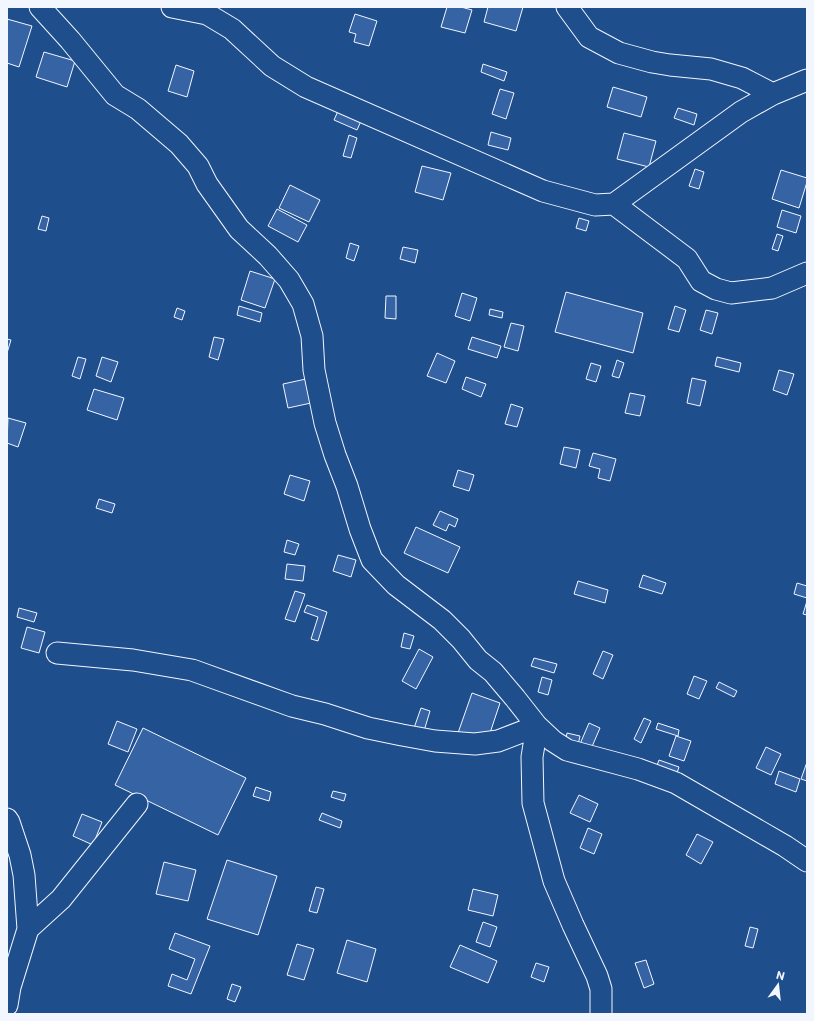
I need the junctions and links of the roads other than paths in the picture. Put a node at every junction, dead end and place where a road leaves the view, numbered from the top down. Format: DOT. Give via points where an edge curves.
graph roads {
  1 [pos="40,7"];
  2 [pos="172,7"];
  3 [pos="567,7"];
  4 [pos="807,80"];
  5 [pos="773,94"];
  6 [pos="614,204"];
  7 [pos="807,274"];
  8 [pos="57,653"];
  9 [pos="538,726"];
  10 [pos="137,804"];
  11 [pos="7,819"];
  12 [pos="807,861"];
  13 [pos="28,929"];
  14 [pos="7,1005"];
  15 [pos="600,1014"];
  1 -- 9 [label="street" via="114,96 138,109 179,144 198,166 207,184 239,229 289,280 303,304 312,336 314,370 326,423 372,560 396,585 442,620 478,660 493,672"];
  2 -- 6 [label="street" via="207,14 214,18 232,29 272,66 306,87 543,191 595,205"];
  3 -- 5 [label="street" via="589,37 620,53 652,62 710,69 742,78"];
  4 -- 5 [label="street"];
  5 -- 6 [label="street" via="741,112"];
  6 -- 7 [label="street" via="687,259 702,281 716,289 731,293 772,288"];
  8 -- 9 [label="street" via="133,660 192,670 292,706 368,728 435,741 475,744 498,741"];
  9 -- 12 [label="street" via="567,750 638,768 676,782"];
  9 -- 15 [label="street" via="532,757 533,803 554,882 597,976 601,989"];
  10 -- 13 [label="street" via="61,899"];
  11 -- 13 [label="street" via="24,875"];
  13 -- 14 [label="street"];
}
